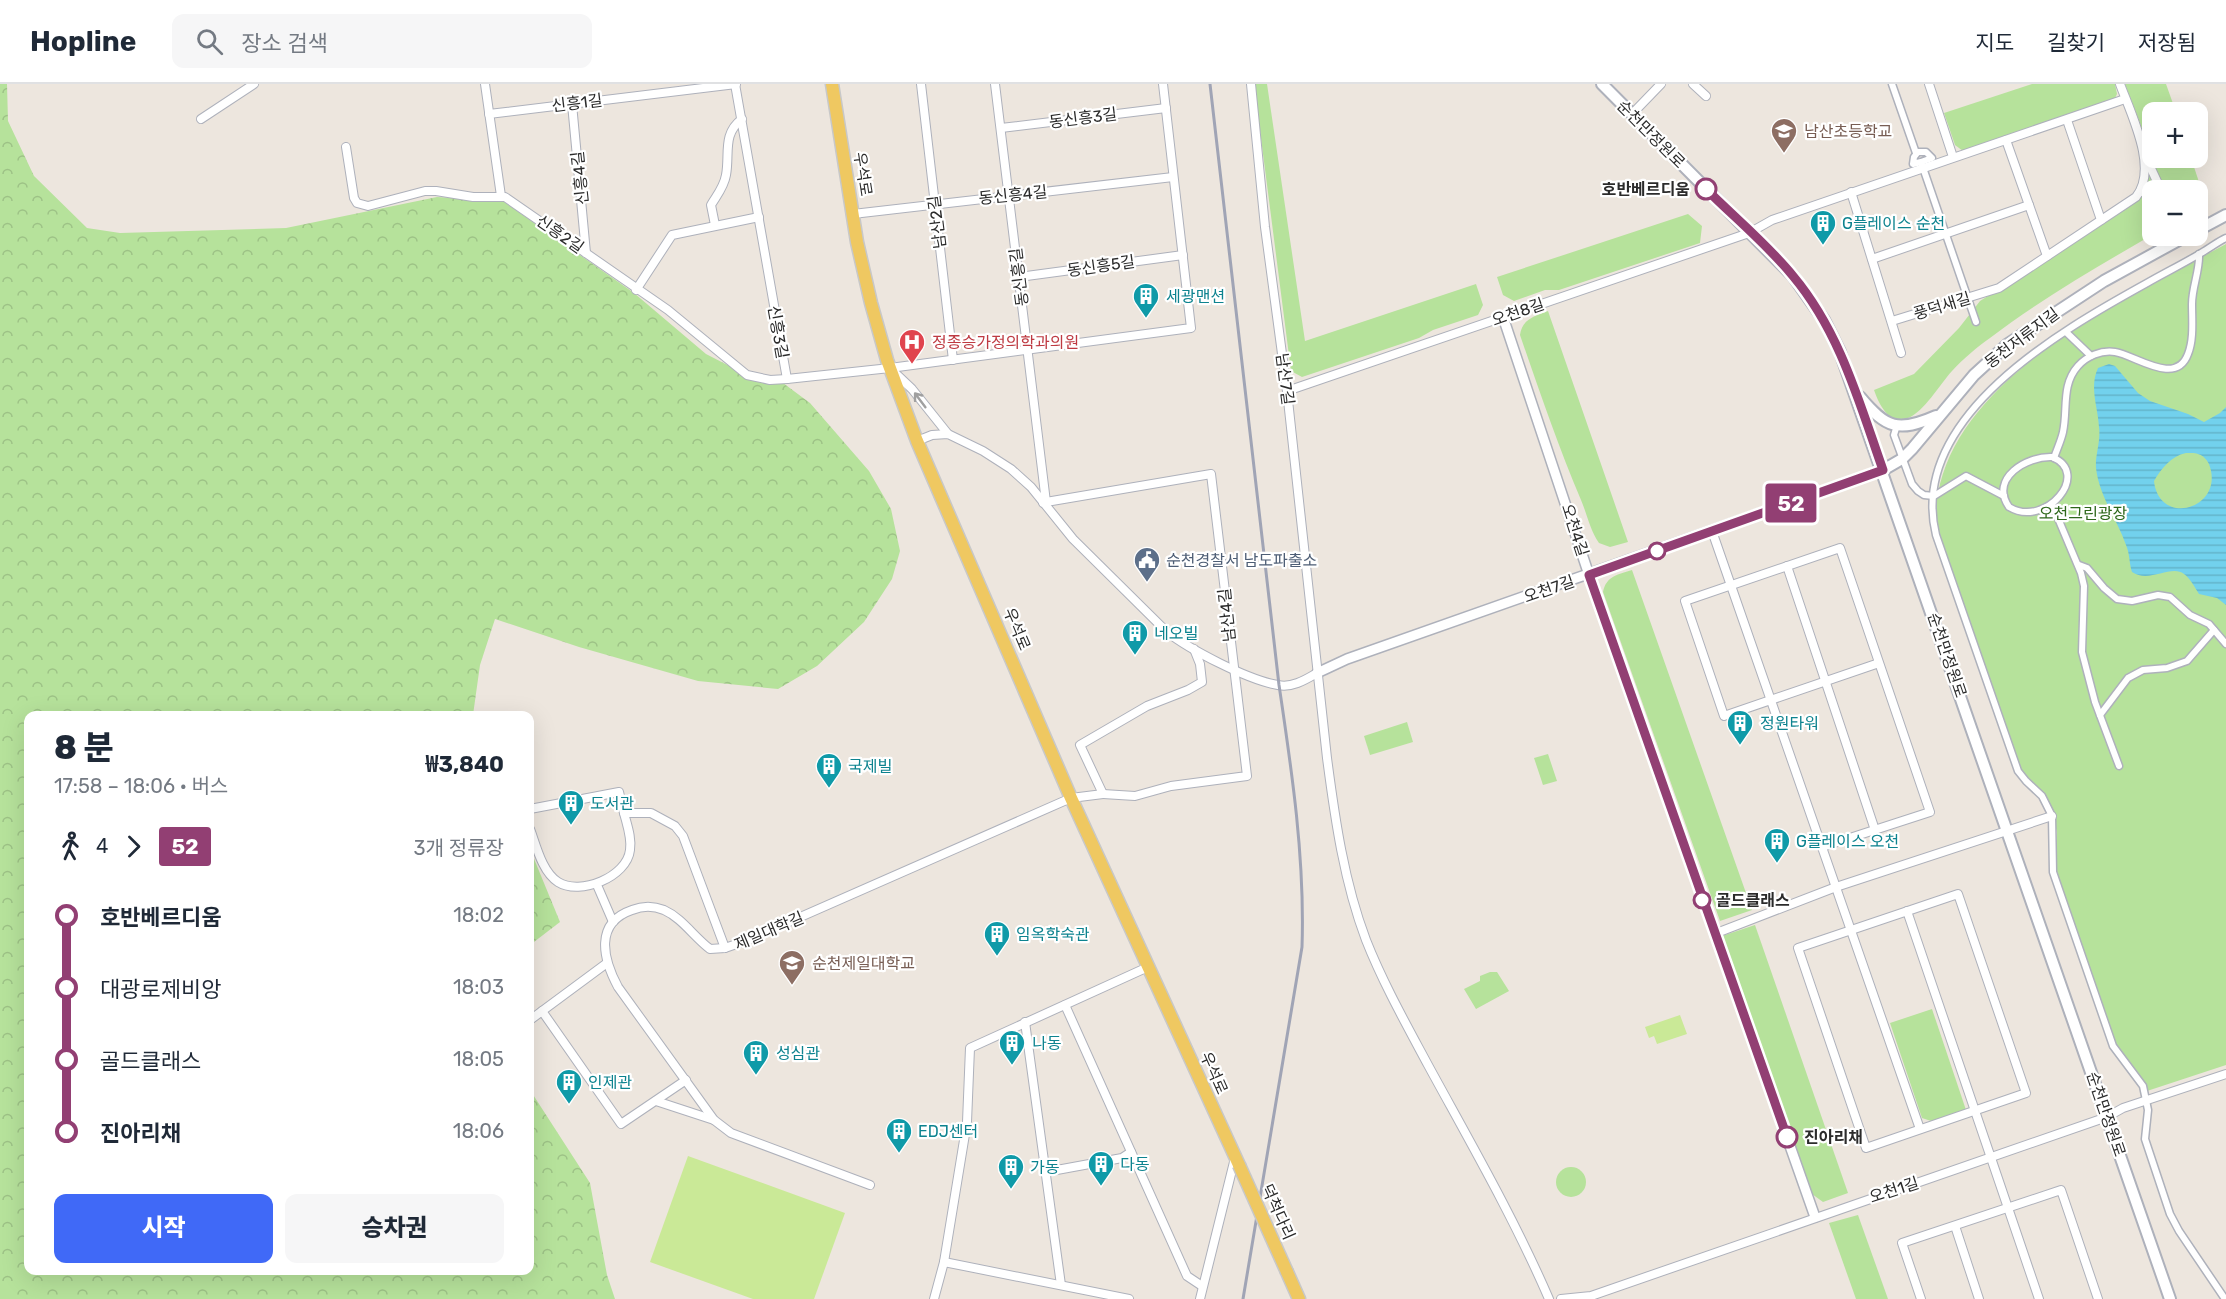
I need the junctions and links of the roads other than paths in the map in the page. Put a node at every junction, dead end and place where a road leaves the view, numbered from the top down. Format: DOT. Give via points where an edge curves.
graph roads {
  1 [pos="254,84"];
  2 [pos="486,84"];
  3 [pos="736,84"];
  4 [pos="832,84"];
  5 [pos="921,84"];
  6 [pos="995,84"];
  7 [pos="1163,84"];
  8 [pos="1251,84"];
  9 [pos="1602,84"];
  10 [pos="1661,84"];
  11 [pos="1693,84"];
  12 [pos="1892,84"];
  13 [pos="1929,84"];
  14 [pos="2120,84"];
  15 [pos="1706,96"];
  16 [pos="2125,99"];
  17 [pos="573,104"];
  18 [pos="1166,108"];
  19 [pos="489,114"];
  20 [pos="1632,114"];
  21 [pos="201,119"];
  22 [pos="742,119"];
  23 [pos="2067,120"];
  24 [pos="1001,128"];
  25 [pos="2006,140"];
  26 [pos="2141,146"];
  27 [pos="346,147"];
  28 [pos="1916,153"];
  29 [pos="1953,157"];
  30 [pos="1922,165"];
  31 [pos="1173,177"];
  32 [pos="2156,180"];
  33 [pos="1851,192"];
  34 [pos="2140,192"];
  35 [pos="1009,195"];
  36 [pos="501,196"];
  37 [pos="935,204"];
  38 [pos="2029,205"];
  39 [pos="853,214"];
  40 [pos="2226,215"];
  41 [pos="759,217"];
  42 [pos="2101,220"];
  43 [pos="715,225"];
  44 [pos="2208,225"];
  45 [pos="1749,233"];
  46 [pos="1946,233"];
  47 [pos="2226,238"];
  48 [pos="2168,246"];
  49 [pos="586,253"];
  50 [pos="2199,254"];
  51 [pos="1182,255"];
  52 [pos="2047,256"];
  53 [pos="1872,259"];
  54 [pos="1019,277"];
  55 [pos="636,290"];
  56 [pos="1967,298"];
  57 [pos="1503,317"];
  58 [pos="1892,321"];
  59 [pos="1976,322"];
  60 [pos="2066,332"];
  61 [pos="1027,351"];
  62 [pos="1901,353"];
  63 [pos="2091,356"];
  64 [pos="953,360"];
  65 [pos="890,368"];
  66 [pos="787,380"];
  67 [pos="1287,391"];
  68 [pos="1856,392"];
  69 [pos="1939,414"];
  70 [pos="1897,425"];
  71 [pos="948,434"];
  72 [pos="917,441"];
  73 [pos="2054,458"];
  74 [pos="1902,459"];
  75 [pos="1883,470"];
  76 [pos="1934,496"];
  77 [pos="2004,496"];
  78 [pos="1045,502"];
  79 [pos="2052,504"];
  80 [pos="1712,531"];
  81 [pos="2079,565"];
  82 [pos="1787,566"];
  83 [pos="1589,575"];
  84 [pos="1731,585"];
  85 [pos="2214,630"];
  86 [pos="2226,644"];
  87 [pos="1194,649"];
  88 [pos="1879,663"];
  89 [pos="1233,669"];
  90 [pos="1317,674"];
  91 [pos="1825,681"];
  92 [pos="1771,700"];
  93 [pos="2100,715"];
  94 [pos="2119,766"];
  95 [pos="1103,794"];
  96 [pos="1071,798"];
  97 [pos="534,808"];
  98 [pos="624,813"];
  99 [pos="2052,816"];
  100 [pos="1875,830"];
  101 [pos="2009,831"];
  102 [pos="534,839"];
  103 [pos="1822,847"];
  104 [pos="597,885"];
  105 [pos="1836,887"];
  106 [pos="1906,911"];
  107 [pos="613,922"];
  108 [pos="1850,930"];
  109 [pos="1714,934"];
  110 [pos="726,948"];
  111 [pos="607,963"];
  112 [pos="1148,967"];
  113 [pos="1065,1005"];
  114 [pos="542,1011"];
  115 [pos="534,1017"];
  116 [pos="1025,1022"];
  117 [pos="2226,1074"];
  118 [pos="686,1080"];
  119 [pos="2147,1100"];
  120 [pos="656,1101"];
  121 [pos="1974,1111"];
  122 [pos="2107,1117"];
  123 [pos="714,1120"];
  124 [pos="1920,1129"];
  125 [pos="1131,1152"];
  126 [pos="1991,1158"];
  127 [pos="1237,1162"];
  128 [pos="1046,1172"];
  129 [pos="870,1185"];
  130 [pos="2007,1208"];
  131 [pos="1815,1217"];
  132 [pos="1954,1226"];
  133 [pos="944,1262"];
  134 [pos="1061,1285"];
  135 [pos="1202,1286"];
  136 [pos="934,1299"];
  137 [pos="1129,1299"];
  138 [pos="1200,1299"];
  139 [pos="1299,1299"];
  140 [pos="1549,1299"];
  141 [pos="1561,1299"];
  142 [pos="1921,1299"];
  143 [pos="1979,1299"];
  144 [pos="2039,1299"];
  145 [pos="2098,1299"];
  146 [pos="2170,1299"];
  147 [pos="2225,1299"];
  1 -- 21 [label="street"];
  2 -- 19 [label="street"];
  3 -- 17 [label="street, 신흥1길"];
  3 -- 22 [label="street, 신흥3길"];
  4 -- 39 [label="main road, 우석로"];
  5 -- 37 [label="street, 남산2길"];
  6 -- 24 [label="street, 동신흥길"];
  7 -- 18 [label="street"];
  8 -- 67 [label="street, 남산7길"];
  9 -- 20 [label="main road, 순천만정원로"];
  10 -- 20 [label="street"];
  11 -- 15 [label="street"];
  12 -- 28 [label="street"];
  13 -- 29 [label="street"];
  14 -- 16 [label="street"];
  16 -- 23 [label="street"];
  16 -- 26 [label="street"];
  17 -- 19 [label="street, 신흥1길"];
  17 -- 49 [label="street, 신흥4길"];
  18 -- 24 [label="street, 동신흥3길"];
  18 -- 31 [label="street"];
  19 -- 36 [label="street"];
  20 -- 45 [label="main road, 순천만정원로"];
  22 -- 41 [label="street, 신흥3길"];
  22 -- 43 [label="street" via="730,132 726,175 711,205"];
  23 -- 25 [label="street"];
  23 -- 42 [label="street"];
  24 -- 35 [label="street, 동신흥길"];
  25 -- 29 [label="street"];
  25 -- 38 [label="street"];
  26 -- 32 [label="street"];
  26 -- 34 [label="street" via="2146,171"];
  27 -- 36 [label="street" via="357,203 369,206 425,191"];
  28 -- 30 [label="street" via="1913,164"];
  28 -- 30 [label="street" via="1926,152 1932,158"];
  29 -- 30 [label="street"];
  30 -- 33 [label="street"];
  30 -- 46 [label="street"];
  31 -- 35 [label="street, 동신흥4길"];
  31 -- 51 [label="street"];
  33 -- 45 [label="street" via="1772,220"];
  33 -- 53 [label="street, 풍덕새길"];
  34 -- 42 [label="street, 풍덕새길"];
  35 -- 37 [label="street, 동신흥4길"];
  35 -- 54 [label="street, 동신흥길"];
  36 -- 49 [label="street, 신흥2길"];
  37 -- 39 [label="street, 동신흥4길"];
  37 -- 64 [label="street, 남산2길"];
  38 -- 46 [label="street"];
  38 -- 52 [label="street"];
  39 -- 65 [label="main road, 우석로" via="870,303"];
  40 -- 44 [label="main road"];
  41 -- 43 [label="street"];
  41 -- 66 [label="street, 신흥3길"];
  42 -- 52 [label="street, 풍덕새길"];
  43 -- 55 [label="street" via="672,235"];
  45 -- 57 [label="street, 오천8길"];
  45 -- 68 [label="main road, 순천만정원로" via="1793,276 1812,302 1840,351"];
  46 -- 53 [label="street"];
  46 -- 56 [label="street"];
  47 -- 50 [label="street"];
  48 -- 69 [label="main road, 동천저류지길" via="2104,281 2008,344"];
  49 -- 55 [label="street, 신흥2길"];
  50 -- 60 [label="street" via="2110,302"];
  50 -- 63 [label="street" via="2190,345 2182,363 2162,368 2114,351"];
  51 -- 54 [label="street, 동신흥5길"];
  51 -- 61 [label="street" via="1191,328"];
  52 -- 56 [label="street, 풍덕새길" via="1999,288"];
  53 -- 58 [label="street, 풍덕새길"];
  54 -- 61 [label="street, 동신흥길"];
  55 -- 66 [label="street, 신흥2길" via="668,310 747,375"];
  56 -- 58 [label="street, 풍덕새길"];
  56 -- 59 [label="street"];
  57 -- 67 [label="street, 오천8길"];
  57 -- 83 [label="street, 오천4길"];
  58 -- 62 [label="street"];
  60 -- 63 [label="street"];
  60 -- 76 [label="street" via="1998,382 1977,403 1946,453"];
  61 -- 64 [label="street"];
  61 -- 78 [label="street, 동신흥길"];
  63 -- 73 [label="street" via="2069,380 2063,432"];
  64 -- 65 [label="street"];
  65 -- 66 [label="street, 신흥3길"];
  71 -- 65 [label="street, one-way"];
  65 -- 72 [label="main road, 우석로"];
  67 -- 90 [label="street, 남산7길"];
  68 -- 70 [label="main road" via="1881,420"];
  68 -- 75 [label="main road, 순천만정원로"];
  69 -- 70 [label="main road" via="1919,424"];
  69 -- 74 [label="main road, 동천저류지길"];
  70 -- 74 [label="street" via="1894,435"];
  71 -- 72 [label="street"];
  71 -- 78 [label="street" via="1011,469"];
  72 -- 96 [label="main road, 우석로"];
  73 -- 77 [label="street" via="2030,460 2017,467 2006,483"];
  73 -- 79 [label="street" via="2065,467 2067,476 2064,490"];
  74 -- 75 [label="main road, 동천저류지길"];
  74 -- 76 [label="street" via="1912,484 1924,495"];
  75 -- 80 [label="street, 오천7길"];
  75 -- 101 [label="main road, 순천만정원로"];
  76 -- 77 [label="street" via="1966,476"];
  76 -- 99 [label="street" via="1936,535 2018,771 2042,796"];
  77 -- 79 [label="street" via="2009,507 2023,513"];
  78 -- 87 [label="street" via="1073,539 1158,624"];
  78 -- 89 [label="street, 남산4길" via="1211,474"];
  79 -- 81 [label="street"];
  80 -- 83 [label="street, 오천7길"];
  80 -- 84 [label="street"];
  81 -- 85 [label="street" via="2087,568 2117,599 2132,601 2165,595"];
  81 -- 93 [label="street" via="2084,586 2082,652"];
  82 -- 84 [label="street"];
  82 -- 88 [label="street" via="1840,548"];
  82 -- 91 [label="street"];
  83 -- 90 [label="street, 오천7길" via="1347,659"];
  83 -- 109 [label="street, 오천4길"];
  84 -- 92 [label="street"];
  84 -- 92 [label="street" via="1685,601 1724,716"];
  85 -- 86 [label="street"];
  85 -- 93 [label="street" via="2187,661 2143,670 2128,678"];
  87 -- 89 [label="street"];
  87 -- 95 [label="street" via="1202,682 1147,706 1080,745"];
  88 -- 91 [label="street"];
  88 -- 100 [label="street" via="1930,812"];
  89 -- 90 [label="street" via="1279,686 1299,683"];
  89 -- 95 [label="street, 남산4길" via="1247,776 1172,786 1135,796"];
  90 -- 140 [label="street, 남산7길" via="1333,802 1365,937 1388,990 1513,1221"];
  91 -- 92 [label="street"];
  91 -- 100 [label="street"];
  92 -- 103 [label="street"];
  93 -- 94 [label="street"];
  95 -- 96 [label="street, 제일대학길"];
  96 -- 110 [label="street, 제일대학길"];
  96 -- 112 [label="main road, 우석로"];
  97 -- 98 [label="street" via="619,792"];
  98 -- 104 [label="street" via="629,832 627,859"];
  98 -- 110 [label="street" via="651,813 675,826 683,836"];
  99 -- 101 [label="street"];
  99 -- 119 [label="street" via="2052,865 2058,886 2113,1046 2138,1077"];
  100 -- 103 [label="street"];
  101 -- 105 [label="street"];
  101 -- 122 [label="main road, 순천만정원로"];
  102 -- 104 [label="street" via="548,873 558,882 569,887"];
  103 -- 105 [label="street"];
  104 -- 107 [label="street"];
  105 -- 108 [label="street"];
  105 -- 109 [label="street"];
  106 -- 108 [label="street"];
  106 -- 121 [label="street"];
  106 -- 121 [label="street" via="1958,894 2026,1093"];
  107 -- 110 [label="street, 제일대학길" via="625,912 649,907 680,921 710,949"];
  107 -- 111 [label="street" via="605,939"];
  108 -- 124 [label="street"];
  108 -- 124 [label="street" via="1798,948 1866,1148"];
  109 -- 131 [label="street, 오천4길"];
  111 -- 114 [label="street"];
  111 -- 118 [label="street" via="618,987"];
  112 -- 113 [label="street"];
  112 -- 127 [label="main road, 우석로"];
  113 -- 116 [label="street"];
  113 -- 125 [label="street"];
  114 -- 115 [label="street"];
  114 -- 120 [label="street" via="621,1124"];
  116 -- 128 [label="street"];
  116 -- 133 [label="street" via="970,1048 967,1122"];
  117 -- 119 [label="street, 오천1길"];
  118 -- 120 [label="street"];
  118 -- 123 [label="street"];
  119 -- 122 [label="street, 오천1길"];
  119 -- 147 [label="street" via="2145,1139 2170,1214"];
  120 -- 123 [label="street"];
  121 -- 124 [label="street"];
  121 -- 126 [label="street"];
  122 -- 126 [label="street, 오천1길"];
  122 -- 146 [label="main road, 순천만정원로"];
  123 -- 129 [label="street" via="732,1133"];
  125 -- 128 [label="street" via="1122,1158"];
  125 -- 135 [label="street" via="1187,1276"];
  126 -- 130 [label="street"];
  126 -- 131 [label="street, 오천1길"];
  127 -- 135 [label="street"];
  127 -- 139 [label="main road, 덕척다리, bridge"];
  128 -- 134 [label="street"];
  130 -- 132 [label="street"];
  130 -- 144 [label="street"];
  130 -- 145 [label="street" via="2061,1190"];
  131 -- 141 [label="street, 오천1길" via="1591,1296"];
  132 -- 142 [label="street" via="1902,1243"];
  132 -- 143 [label="street"];
  133 -- 134 [label="street"];
  133 -- 136 [label="street"];
  134 -- 137 [label="street"];
  135 -- 138 [label="street"];
}
